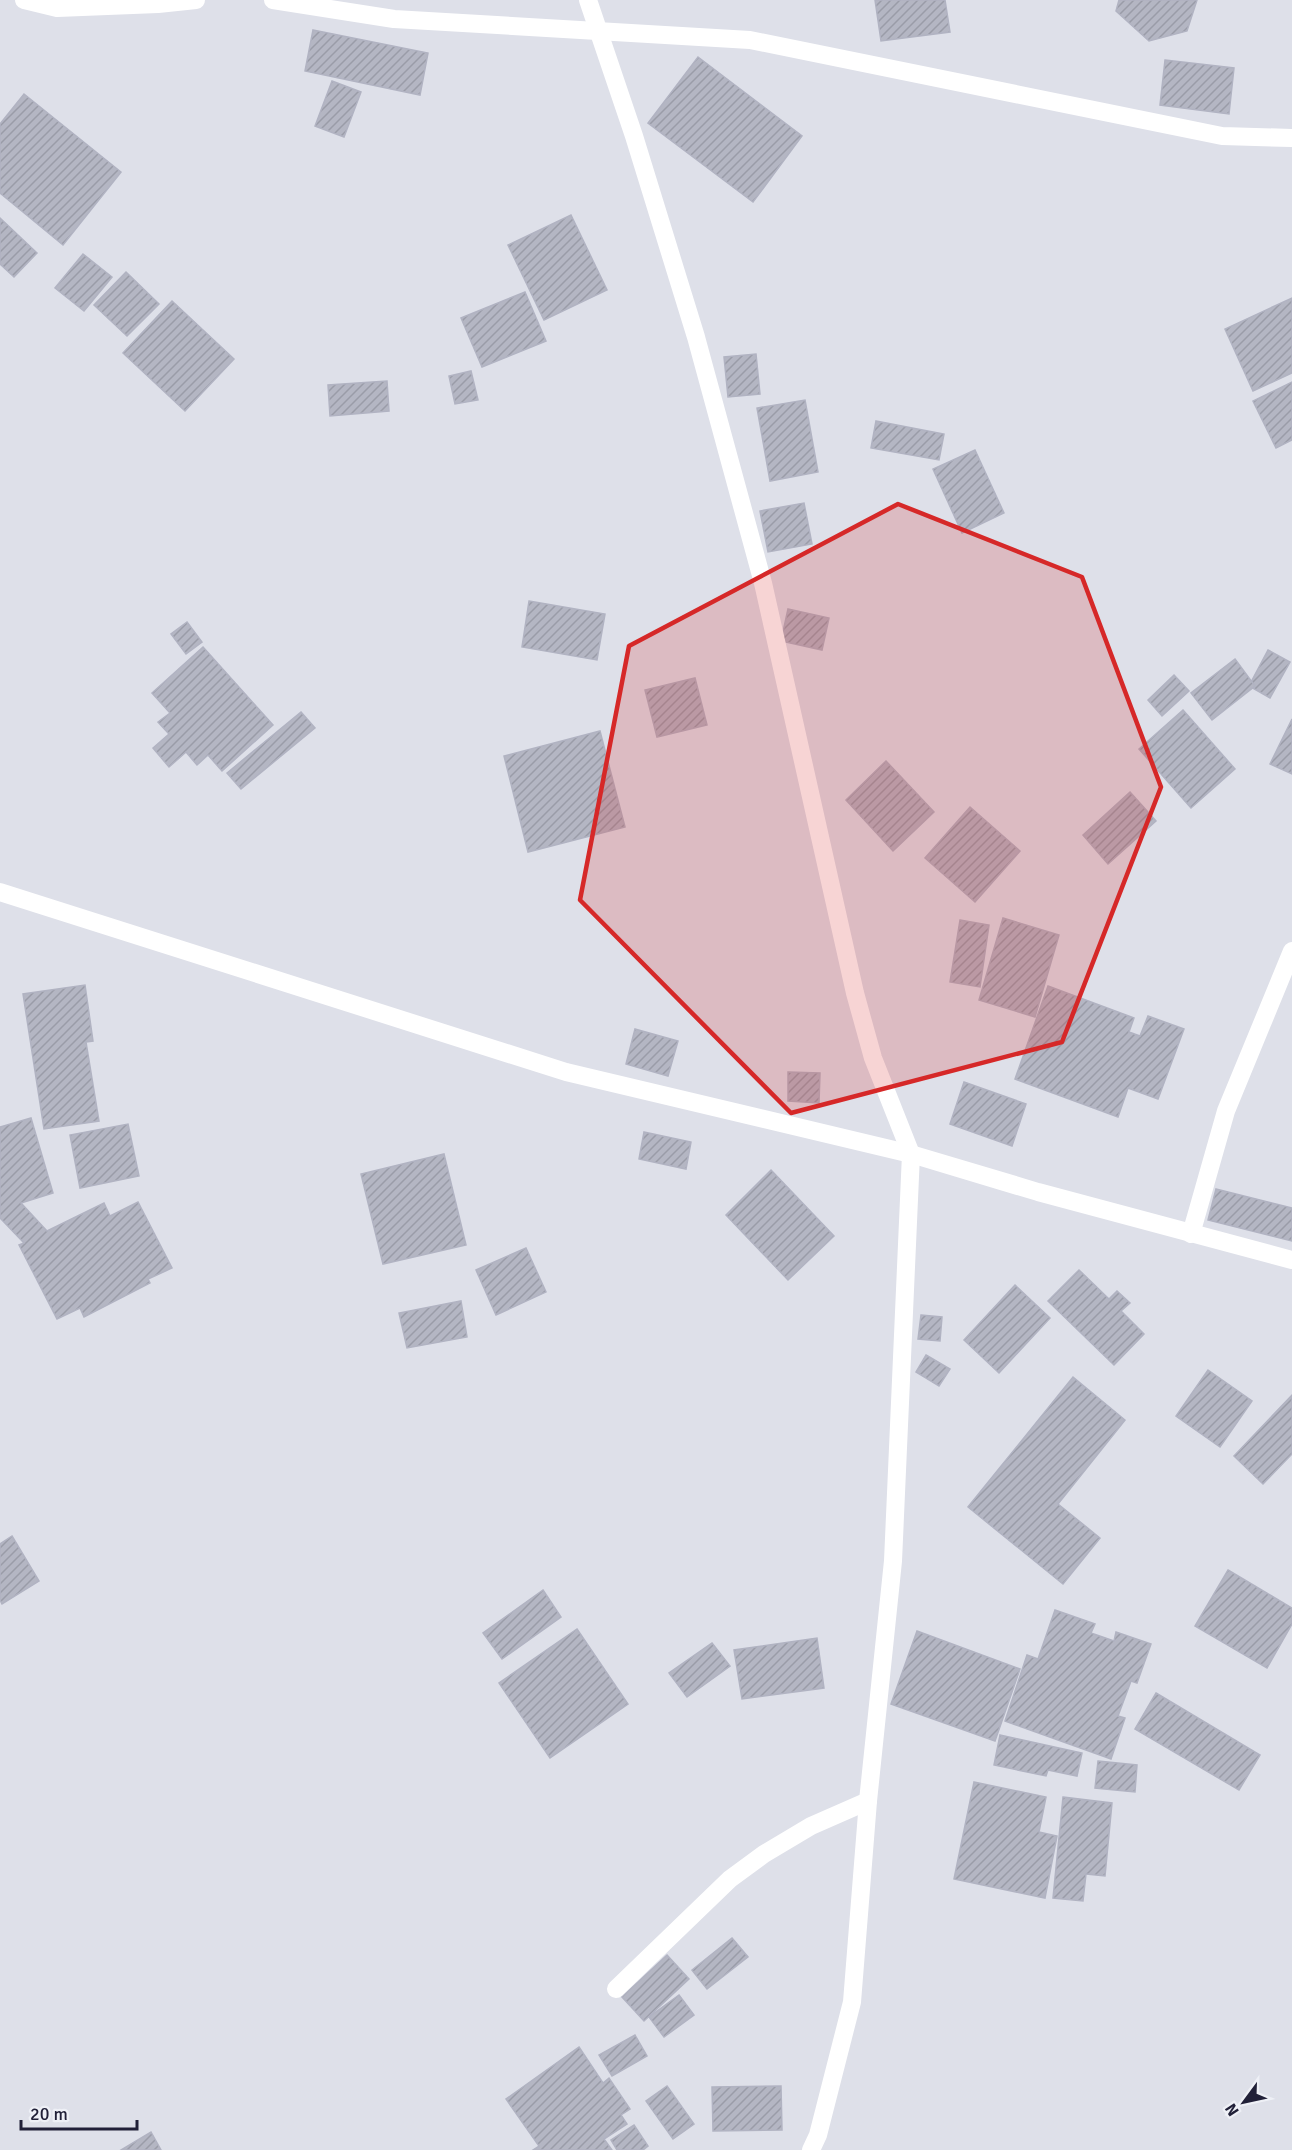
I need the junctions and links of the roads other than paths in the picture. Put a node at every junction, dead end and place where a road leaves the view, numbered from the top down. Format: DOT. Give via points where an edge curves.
graph roads {
  1 [pos="24,0"];
  2 [pos="196,0"];
  3 [pos="273,0"];
  4 [pos="588,0"];
  5 [pos="601,32"];
  6 [pos="1292,138"];
  7 [pos="0,892"];
  8 [pos="1292,951"];
  9 [pos="911,1154"];
  10 [pos="1191,1234"];
  11 [pos="1292,1260"];
  12 [pos="868,1801"];
  13 [pos="616,1989"];
  14 [pos="811,2150"];
  1 -- 2 [label="street" via="57,8"];
  3 -- 5 [label="street" via="394,19"];
  4 -- 5 [label="street"];
  5 -- 6 [label="street" via="750,40 1222,136"];
  5 -- 9 [label="street" via="696,337 764,583 855,993 873,1058"];
  7 -- 9 [label="street" via="566,1072"];
  8 -- 10 [label="street" via="1226,1111"];
  9 -- 10 [label="street"];
  9 -- 12 [label="street" via="893,1561"];
  10 -- 11 [label="street"];
  12 -- 13 [label="street" via="811,1826 730,1879"];
  12 -- 14 [label="street" via="852,2002"];
}
